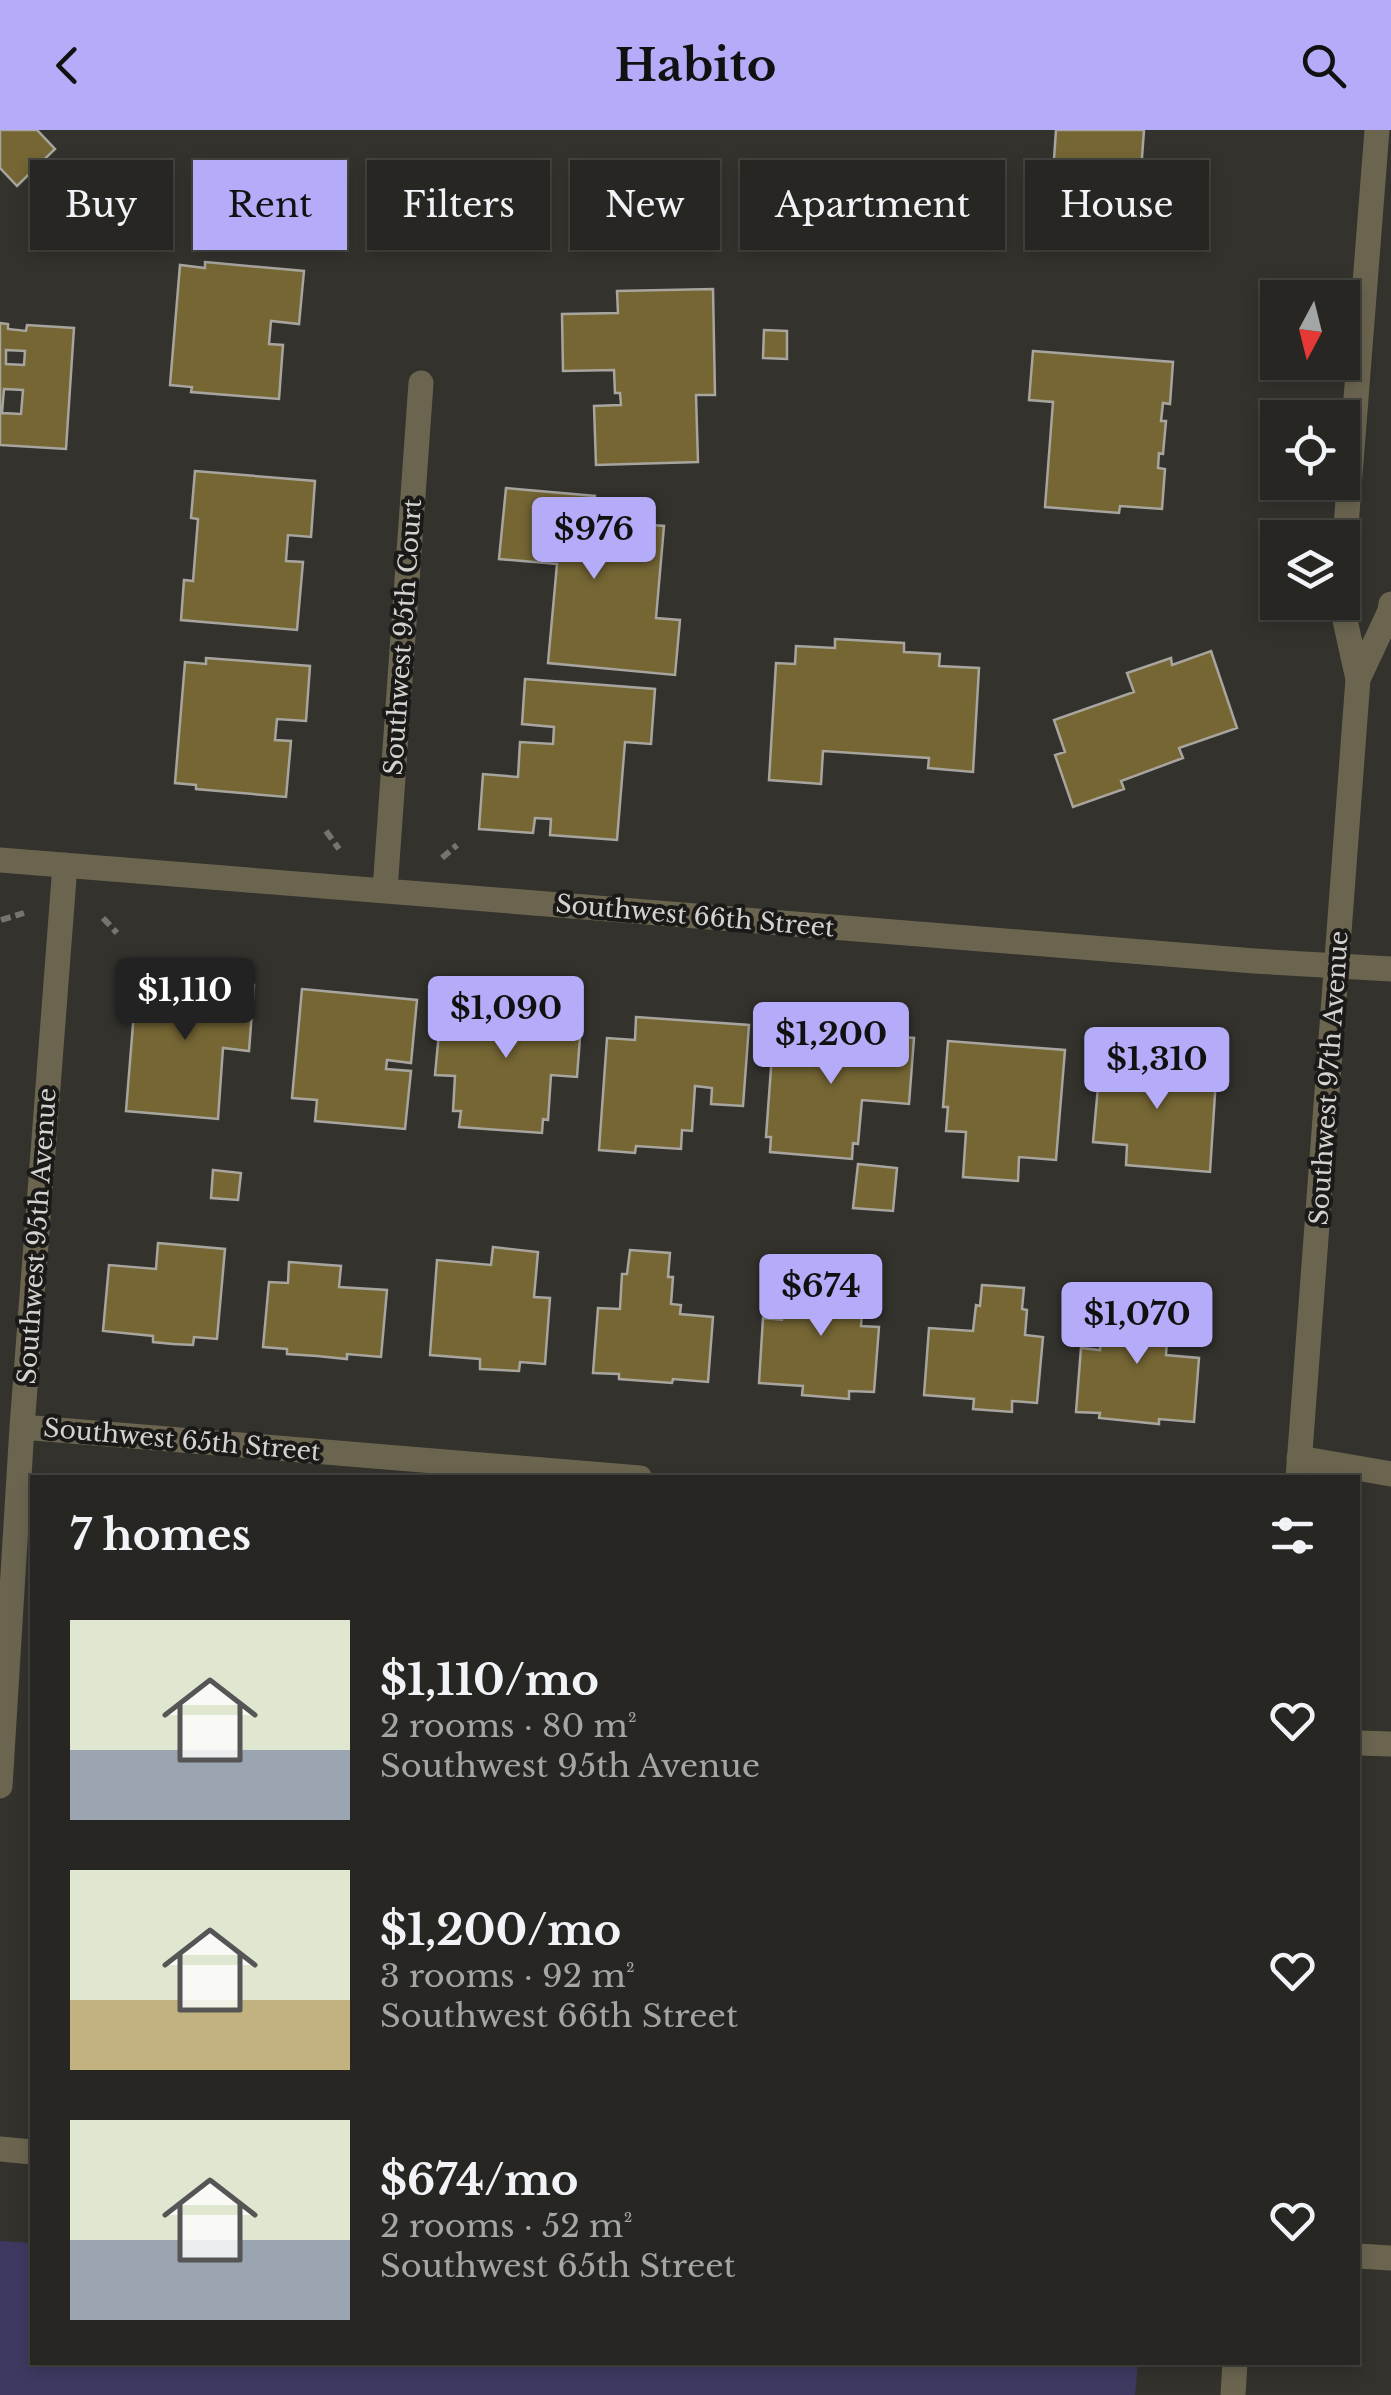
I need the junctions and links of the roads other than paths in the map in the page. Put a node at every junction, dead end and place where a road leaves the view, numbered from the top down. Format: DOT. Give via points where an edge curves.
graph roads {
  1 [pos="1377,130"];
  2 [pos="421,383"];
  3 [pos="1347,520"];
  4 [pos="1391,604"];
  5 [pos="1344,620"];
  6 [pos="1358,679"];
  7 [pos="0,860"];
  8 [pos="65,866"];
  9 [pos="385,890"];
  10 [pos="1338,966"];
  11 [pos="1391,969"];
  12 [pos="22,1427"];
  13 [pos="1299,1468"];
  14 [pos="1391,1474"];
  15 [pos="604,1475"];
  16 [pos="1360,1744"];
  17 [pos="1391,1744"];
  18 [pos="0,1786"];
  19 [pos="0,2149"];
  20 [pos="30,2152"];
  21 [pos="1360,2256"];
  22 [pos="1391,2258"];
  23 [pos="1236,2365"];
  24 [pos="1233,2395"];
  1 -- 3 [label="street"];
  2 -- 9 [label="street, Southwest 95th Court"];
  4 -- 6 [label="street, Southwest 97th Avenue"];
  5 -- 6 [label="street, Southwest 97th Avenue"];
  6 -- 10 [label="street, Southwest 97th Avenue"];
  7 -- 8 [label="street, Southwest 66th Street"];
  8 -- 9 [label="street, Southwest 66th Street"];
  8 -- 12 [label="street, Southwest 95th Avenue"];
  9 -- 10 [label="street, Southwest 66th Street"];
  10 -- 11 [label="street, Southwest 66th Street"];
  10 -- 13 [label="street, Southwest 97th Avenue"];
  12 -- 15 [label="street, Southwest 65th Street"];
  12 -- 18 [label="street, Southwest 95th Avenue"];
  13 -- 14 [label="street"];
  16 -- 17 [label="street"];
  19 -- 20 [label="street"];
  21 -- 22 [label="street"];
  23 -- 24 [label="street"];
}
